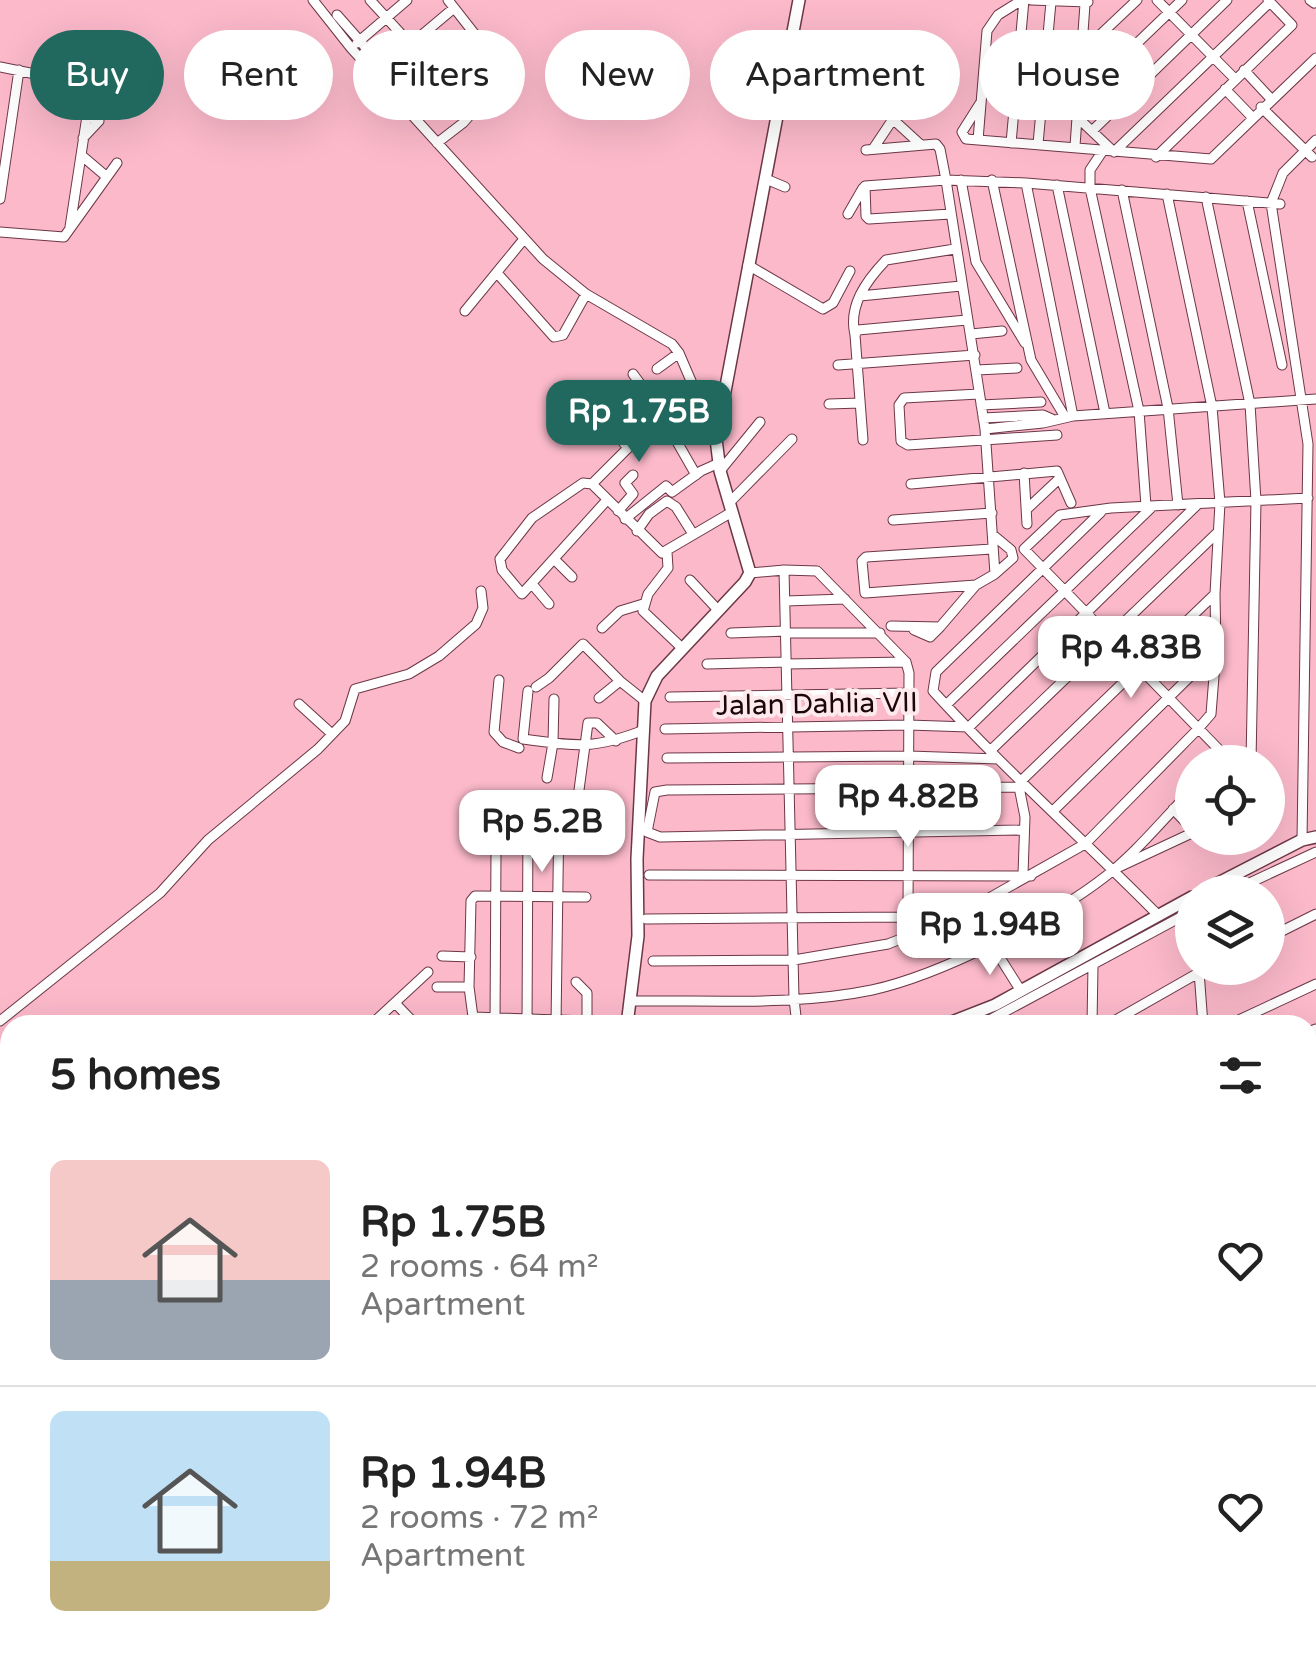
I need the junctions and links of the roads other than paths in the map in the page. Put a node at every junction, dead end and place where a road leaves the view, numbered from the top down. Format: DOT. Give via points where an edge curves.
graph roads {
  1 [pos="313,0"];
  2 [pos="370,0"];
  3 [pos="407,0"];
  4 [pos="799,0"];
  5 [pos="1023,0"];
  6 [pos="1031,0"];
  7 [pos="1137,0"];
  8 [pos="1158,0"];
  9 [pos="1182,0"];
  10 [pos="1226,0"];
  11 [pos="1269,1"];
  12 [pos="1051,2"];
  13 [pos="1088,2"];
  14 [pos="451,4"];
  15 [pos="1170,12"];
  16 [pos="337,15"];
  17 [pos="386,18"];
  18 [pos="373,30"];
  19 [pos="397,30"];
  20 [pos="425,30"];
  21 [pos="470,30"];
  22 [pos="989,30"];
  23 [pos="1085,30"];
  24 [pos="1105,30"];
  25 [pos="1151,30"];
  26 [pos="1191,34"];
  27 [pos="353,40"];
  28 [pos="353,42"];
  29 [pos="1316,50"];
  30 [pos="1212,56"];
  31 [pos="1316,58"];
  32 [pos="0,68"];
  33 [pos="19,70"];
  34 [pos="1244,70"];
  35 [pos="1235,79"];
  36 [pos="1225,89"];
  37 [pos="1271,98"];
  38 [pos="980,105"];
  39 [pos="1261,107"];
  40 [pos="1251,116"];
  41 [pos="418,120"];
  42 [pos="466,120"];
  43 [pos="980,120"];
  44 [pos="1077,120"];
  45 [pos="1080,120"];
  46 [pos="1092,130"];
  47 [pos="978,140"];
  48 [pos="1316,140"];
  49 [pos="1011,142"];
  50 [pos="437,143"];
  51 [pos="1038,144"];
  52 [pos="921,145"];
  53 [pos="1075,146"];
  54 [pos="1102,152"];
  55 [pos="1114,152"];
  56 [pos="81,154"];
  57 [pos="1309,154"];
  58 [pos="1156,157"];
  59 [pos="117,164"];
  60 [pos="108,178"];
  61 [pos="766,178"];
  62 [pos="946,180"];
  63 [pos="960,180"];
  64 [pos="992,180"];
  65 [pos="1026,182"];
  66 [pos="865,186"];
  67 [pos="1057,186"];
  68 [pos="785,187"];
  69 [pos="1090,188"];
  70 [pos="1122,190"];
  71 [pos="1168,194"];
  72 [pos="1206,197"];
  73 [pos="0,199"];
  74 [pos="1247,201"];
  75 [pos="1275,203"];
  76 [pos="848,214"];
  77 [pos="951,214"];
  78 [pos="0,232"];
  79 [pos="69,232"];
  80 [pos="524,239"];
  81 [pos="955,249"];
  82 [pos="748,265"];
  83 [pos="850,271"];
  84 [pos="497,273"];
  85 [pos="961,286"];
  86 [pos="586,294"];
  87 [pos="860,296"];
  88 [pos="465,311"];
  89 [pos="967,320"];
  90 [pos="1002,332"];
  91 [pos="971,334"];
  92 [pos="856,336"];
  93 [pos="1029,350"];
  94 [pos="679,352"];
  95 [pos="975,356"];
  96 [pos="1282,364"];
  97 [pos="858,365"];
  98 [pos="838,366"];
  99 [pos="1017,368"];
  100 [pos="656,369"];
  101 [pos="977,370"];
  102 [pos="633,374"];
  103 [pos="641,385"];
  104 [pos="697,397"];
  105 [pos="1316,398"];
  106 [pos="980,399"];
  107 [pos="1300,399"];
  108 [pos="1041,402"];
  109 [pos="860,403"];
  110 [pos="829,404"];
  111 [pos="1250,404"];
  112 [pos="1212,407"];
  113 [pos="1168,408"];
  114 [pos="1139,411"];
  115 [pos="1105,414"];
  116 [pos="1069,416"];
  117 [pos="665,419"];
  118 [pos="760,422"];
  119 [pos="984,423"];
  120 [pos="1057,435"];
  121 [pos="716,439"];
  122 [pos="792,439"];
  123 [pos="863,440"];
  124 [pos="986,440"];
  125 [pos="628,448"];
  126 [pos="720,467"];
  127 [pos="1024,473"];
  128 [pos="696,474"];
  129 [pos="633,475"];
  130 [pos="990,476"];
  131 [pos="1060,478"];
  132 [pos="592,484"];
  133 [pos="911,484"];
  134 [pos="633,494"];
  135 [pos="1308,498"];
  136 [pos="607,500"];
  137 [pos="1256,500"];
  138 [pos="642,503"];
  139 [pos="1071,503"];
  140 [pos="1220,503"];
  141 [pos="1198,504"];
  142 [pos="1178,505"];
  143 [pos="1149,506"];
  144 [pos="731,507"];
  145 [pos="1027,510"];
  146 [pos="1103,510"];
  147 [pos="992,513"];
  148 [pos="622,515"];
  149 [pos="893,520"];
  150 [pos="1027,524"];
  151 [pos="637,530"];
  152 [pos="1217,533"];
  153 [pos="693,534"];
  154 [pos="992,535"];
  155 [pos="992,549"];
  156 [pos="667,552"];
  157 [pos="554,559"];
  158 [pos="784,570"];
  159 [pos="1044,570"];
  160 [pos="754,572"];
  161 [pos="995,574"];
  162 [pos="572,577"];
  163 [pos="690,580"];
  164 [pos="532,584"];
  165 [pos="976,585"];
  166 [pos="482,591"];
  167 [pos="1066,592"];
  168 [pos="1215,594"];
  169 [pos="845,599"];
  170 [pos="786,600"];
  171 [pos="549,604"];
  172 [pos="643,604"];
  173 [pos="718,610"];
  174 [pos="1086,613"];
  175 [pos="892,626"];
  176 [pos="602,628"];
  177 [pos="786,632"];
  178 [pos="731,633"];
  179 [pos="880,634"];
  180 [pos="1108,636"];
  181 [pos="682,648"];
  182 [pos="1216,650"];
  183 [pos="906,662"];
  184 [pos="787,663"];
  185 [pos="707,664"];
  186 [pos="1138,668"];
  187 [pos="499,680"];
  188 [pos="620,681"];
  189 [pos="908,693"];
  190 [pos="670,696"];
  191 [pos="788,696"];
  192 [pos="599,698"];
  193 [pos="1168,698"];
  194 [pos="554,699"];
  195 [pos="645,701"];
  196 [pos="299,704"];
  197 [pos="946,705"];
  198 [pos="908,724"];
  199 [pos="788,726"];
  200 [pos="969,727"];
  201 [pos="665,729"];
  202 [pos="1198,729"];
  203 [pos="644,730"];
  204 [pos="332,734"];
  205 [pos="616,741"];
  206 [pos="521,743"];
  207 [pos="553,743"];
  208 [pos="1212,745"];
  209 [pos="1251,745"];
  210 [pos="585,746"];
  211 [pos="994,755"];
  212 [pos="909,756"];
  213 [pos="668,758"];
  214 [pos="790,758"];
  215 [pos="517,760"];
  216 [pos="547,778"];
  217 [pos="1021,785"];
  218 [pos="908,788"];
  219 [pos="579,790"];
  220 [pos="790,790"];
  221 [pos="1173,809"];
  222 [pos="1053,810"];
  223 [pos="1175,811"];
  224 [pos="528,822"];
  225 [pos="1024,830"];
  226 [pos="908,831"];
  227 [pos="792,832"];
  228 [pos="1316,837"];
  229 [pos="1175,839"];
  230 [pos="1302,840"];
  231 [pos="1085,844"];
  232 [pos="1316,852"];
  233 [pos="1112,870"];
  234 [pos="793,874"];
  235 [pos="908,874"];
  236 [pos="1028,875"];
  237 [pos="1234,875"];
  238 [pos="1267,875"];
  239 [pos="649,876"];
  240 [pos="497,895"];
  241 [pos="558,895"];
  242 [pos="527,896"];
  243 [pos="586,896"];
  244 [pos="1175,908"];
  245 [pos="970,910"];
  246 [pos="1175,914"];
  247 [pos="1316,914"];
  248 [pos="908,916"];
  249 [pos="1163,916"];
  250 [pos="792,917"];
  251 [pos="646,919"];
  252 [pos="952,919"];
  253 [pos="1285,930"];
  254 [pos="991,944"];
  255 [pos="442,956"];
  256 [pos="471,957"];
  257 [pos="794,960"];
  258 [pos="653,961"];
  259 [pos="1093,966"];
  260 [pos="428,972"];
  261 [pos="576,982"];
  262 [pos="1316,984"];
  263 [pos="1175,985"];
  264 [pos="1203,985"];
  265 [pos="470,986"];
  266 [pos="437,987"];
  267 [pos="1021,991"];
  268 [pos="794,999"];
  269 [pos="635,1001"];
  270 [pos="394,1003"];
  271 [pos="8,1015"];
  272 [pos="381,1015"];
  273 [pos="406,1015"];
  274 [pos="472,1015"];
  275 [pos="495,1015"];
  276 [pos="527,1015"];
  277 [pos="557,1015"];
  278 [pos="587,1015"];
  279 [pos="629,1015"];
  280 [pos="796,1015"];
  281 [pos="986,1015"];
  282 [pos="991,1015"];
  283 [pos="1092,1015"];
  284 [pos="1123,1015"];
  285 [pos="1203,1015"];
  286 [pos="1249,1015"];
  1 -- 28 [label="street"];
  2 -- 17 [label="street"];
  3 -- 17 [label="street"];
  4 -- 61 [label="street"];
  5 -- 22 [label="street" via="998,15"];
  5 -- 49 [label="street"];
  6 -- 12 [label="street"];
  7 -- 24 [label="street"];
  8 -- 15 [label="street"];
  9 -- 15 [label="street"];
  10 -- 26 [label="street"];
  11 -- 30 [label="street"];
  11 -- 34 [label="street" via="1292,24"];
  12 -- 13 [label="street"];
  12 -- 51 [label="street"];
  13 -- 23 [label="street"];
  14 -- 20 [label="street"];
  14 -- 21 [label="street"];
  15 -- 25 [label="street"];
  15 -- 26 [label="street"];
  16 -- 27 [label="street"];
  17 -- 18 [label="street"];
  17 -- 19 [label="street"];
  26 -- 30 [label="street"];
  26 -- 46 [label="street"];
  29 -- 37 [label="street"];
  30 -- 35 [label="street"];
  30 -- 55 [label="street"];
  31 -- 37 [label="street"];
  32 -- 33 [label="street"];
  33 -- 56 [label="street" via="45,76 99,121 83,138"];
  33 -- 73 [label="street"];
  34 -- 35 [label="street"];
  34 -- 37 [label="street"];
  35 -- 36 [label="street"];
  36 -- 40 [label="street"];
  36 -- 58 [label="street"];
  37 -- 39 [label="street"];
  38 -- 47 [label="street" via="962,132"];
  39 -- 40 [label="street"];
  39 -- 57 [label="street"];
  40 -- 58 [label="street" via="1211,160"];
  41 -- 50 [label="street"];
  42 -- 50 [label="street"];
  43 -- 47 [label="street"];
  44 -- 53 [label="street"];
  45 -- 46 [label="street"];
  46 -- 55 [label="street"];
  47 -- 49 [label="street"];
  48 -- 57 [label="street"];
  49 -- 51 [label="street"];
  50 -- 80 [label="street"];
  51 -- 53 [label="street"];
  52 -- 52 [label="street" via="889,116 869,150"];
  52 -- 62 [label="street" via="939,146"];
  53 -- 54 [label="street"];
  54 -- 55 [label="street"];
  54 -- 69 [label="street" via="1090,170"];
  55 -- 58 [label="street"];
  56 -- 60 [label="street"];
  56 -- 79 [label="street"];
  57 -- 75 [label="street" via="1283,173"];
  59 -- 60 [label="street"];
  60 -- 79 [label="street"];
  61 -- 68 [label="street"];
  61 -- 82 [label="street"];
  62 -- 63 [label="street"];
  62 -- 66 [label="street"];
  62 -- 77 [label="street"];
  63 -- 64 [label="street"];
  63 -- 93 [label="street" via="976,262"];
  64 -- 65 [label="street"];
  64 -- 93 [label="street"];
  65 -- 67 [label="street"];
  65 -- 116 [label="street"];
  66 -- 76 [label="street"];
  66 -- 77 [label="street" via="869,219"];
  67 -- 69 [label="street"];
  67 -- 115 [label="street"];
  69 -- 70 [label="street"];
  69 -- 114 [label="street"];
  70 -- 71 [label="street"];
  70 -- 113 [label="street"];
  71 -- 72 [label="street"];
  71 -- 112 [label="street"];
  72 -- 74 [label="street"];
  72 -- 111 [label="street"];
  74 -- 75 [label="street"];
  74 -- 96 [label="street"];
  75 -- 107 [label="street"];
  77 -- 81 [label="street"];
  78 -- 79 [label="street"];
  80 -- 84 [label="street"];
  80 -- 86 [label="street"];
  81 -- 85 [label="street"];
  81 -- 87 [label="street" via="892,258"];
  82 -- 83 [label="street" via="823,309"];
  82 -- 121 [label="street"];
  84 -- 86 [label="street" via="554,337 563,334"];
  84 -- 88 [label="street"];
  85 -- 87 [label="street"];
  85 -- 89 [label="street"];
  86 -- 94 [label="street"];
  87 -- 92 [label="street" via="853,315"];
  89 -- 91 [label="street"];
  89 -- 92 [label="street" via="860,330"];
  90 -- 91 [label="street"];
  91 -- 95 [label="street"];
  92 -- 97 [label="street"];
  93 -- 116 [label="street"];
  94 -- 100 [label="street"];
  94 -- 104 [label="street"];
  95 -- 97 [label="street"];
  95 -- 101 [label="street"];
  97 -- 98 [label="street"];
  97 -- 109 [label="street"];
  99 -- 101 [label="street"];
  101 -- 106 [label="street"];
  102 -- 103 [label="street"];
  103 -- 117 [label="street"];
  103 -- 125 [label="street" via="602,416"];
  104 -- 117 [label="street"];
  104 -- 121 [label="street"];
  105 -- 107 [label="street"];
  106 -- 108 [label="street"];
  106 -- 119 [label="street"];
  106 -- 124 [label="street" via="904,398 900,441"];
  107 -- 111 [label="street"];
  107 -- 135 [label="street"];
  109 -- 110 [label="street"];
  109 -- 123 [label="street"];
  111 -- 112 [label="street"];
  111 -- 137 [label="street"];
  112 -- 113 [label="street"];
  112 -- 140 [label="street"];
  113 -- 114 [label="street"];
  113 -- 142 [label="street"];
  114 -- 115 [label="street"];
  114 -- 143 [label="street"];
  115 -- 116 [label="street"];
  116 -- 119 [label="street"];
  117 -- 125 [label="street"];
  117 -- 128 [label="street"];
  118 -- 126 [label="street"];
  119 -- 124 [label="street"];
  120 -- 124 [label="street"];
  121 -- 126 [label="street"];
  122 -- 144 [label="street"];
  124 -- 130 [label="street"];
  125 -- 132 [label="street"];
  126 -- 128 [label="street"];
  126 -- 144 [label="street"];
  127 -- 130 [label="street"];
  127 -- 131 [label="street" via="1057,472"];
  127 -- 145 [label="street"];
  128 -- 138 [label="street"];
  129 -- 134 [label="street" via="625,483"];
  130 -- 133 [label="street"];
  130 -- 147 [label="street"];
  131 -- 139 [label="street"];
  131 -- 145 [label="street"];
  132 -- 136 [label="street"];
  132 -- 164 [label="street" via="583,483 546,508 502,556 500,567 522,594"];
  134 -- 138 [label="street"];
  134 -- 148 [label="street"];
  135 -- 137 [label="street"];
  135 -- 230 [label="street"];
  136 -- 148 [label="street"];
  136 -- 157 [label="street"];
  137 -- 140 [label="street"];
  137 -- 209 [label="street"];
  138 -- 148 [label="street"];
  140 -- 141 [label="street"];
  140 -- 152 [label="street"];
  141 -- 142 [label="street"];
  141 -- 174 [label="street"];
  142 -- 143 [label="street"];
  143 -- 146 [label="street"];
  143 -- 167 [label="street"];
  144 -- 153 [label="street"];
  144 -- 160 [label="street"];
  145 -- 150 [label="street"];
  146 -- 159 [label="street"];
  146 -- 159 [label="street" via="1056,517 1026,545 1026,554"];
  147 -- 149 [label="street"];
  147 -- 154 [label="street"];
  148 -- 151 [label="street"];
  151 -- 153 [label="street" via="667,501"];
  151 -- 156 [label="street"];
  152 -- 168 [label="street"];
  152 -- 180 [label="street"];
  153 -- 156 [label="street"];
  154 -- 155 [label="street"];
  154 -- 161 [label="street" via="1013,556"];
  155 -- 161 [label="street"];
  155 -- 165 [label="street" via="862,561 865,593"];
  156 -- 172 [label="street" via="668,568"];
  157 -- 162 [label="street"];
  157 -- 164 [label="street"];
  158 -- 160 [label="street"];
  158 -- 169 [label="street" via="817,571"];
  158 -- 170 [label="street"];
  159 -- 167 [label="street"];
  159 -- 197 [label="street" via="936,672 934,691"];
  160 -- 173 [label="street"];
  161 -- 165 [label="street"];
  163 -- 173 [label="street"];
  164 -- 171 [label="street"];
  165 -- 175 [label="street" via="930,638"];
  166 -- 204 [label="street" via="482,614 470,631 420,668 355,689 348,717"];
  167 -- 174 [label="street"];
  167 -- 197 [label="street"];
  168 -- 182 [label="street"];
  168 -- 186 [label="street"];
  169 -- 170 [label="street"];
  169 -- 179 [label="street"];
  170 -- 177 [label="street"];
  172 -- 176 [label="street" via="620,610"];
  172 -- 181 [label="street"];
  173 -- 181 [label="street"];
  174 -- 180 [label="street"];
  174 -- 200 [label="street"];
  177 -- 178 [label="street"];
  177 -- 179 [label="street"];
  177 -- 184 [label="street"];
  179 -- 183 [label="street"];
  180 -- 186 [label="street"];
  180 -- 211 [label="street"];
  181 -- 195 [label="street"];
  182 -- 193 [label="street"];
  182 -- 202 [label="street" via="1211,714"];
  183 -- 184 [label="street"];
  183 -- 189 [label="street"];
  184 -- 185 [label="street"];
  184 -- 191 [label="street"];
  186 -- 193 [label="street"];
  186 -- 217 [label="street"];
  187 -- 206 [label="street" via="494,732 501,741"];
  188 -- 192 [label="street"];
  188 -- 195 [label="street"];
  188 -- 206 [label="street" via="584,644 575,649 532,689"];
  189 -- 191 [label="street"];
  189 -- 198 [label="street"];
  190 -- 191 [label="street"];
  191 -- 199 [label="street"];
  193 -- 202 [label="street"];
  193 -- 222 [label="street"];
  194 -- 207 [label="street"];
  195 -- 203 [label="street"];
  196 -- 204 [label="street"];
  197 -- 200 [label="street"];
  198 -- 199 [label="street, Jalan Dahlia VII"];
  198 -- 200 [label="street, Jalan Dahlia VII"];
  198 -- 212 [label="street"];
  199 -- 201 [label="street, Jalan Dahlia VII"];
  199 -- 214 [label="street"];
  200 -- 211 [label="street"];
  202 -- 208 [label="street"];
  202 -- 231 [label="street"];
  203 -- 205 [label="street"];
  203 -- 279 [label="street"];
  204 -- 271 [label="street" via="208,840 160,893"];
  205 -- 210 [label="street"];
  205 -- 210 [label="street" via="590,722"];
  206 -- 207 [label="street"];
  206 -- 215 [label="street"];
  207 -- 210 [label="street"];
  207 -- 216 [label="street"];
  210 -- 219 [label="street"];
  211 -- 212 [label="street"];
  211 -- 217 [label="street"];
  212 -- 214 [label="street"];
  212 -- 218 [label="street"];
  213 -- 214 [label="street"];
  214 -- 220 [label="street"];
  217 -- 218 [label="street"];
  217 -- 222 [label="street"];
  217 -- 225 [label="street"];
  218 -- 220 [label="street"];
  218 -- 226 [label="street"];
  220 -- 227 [label="street"];
  220 -- 227 [label="street" via="653,794 648,832"];
  221 -- 223 [label="street"];
  221 -- 233 [label="street"];
  222 -- 231 [label="street"];
  224 -- 240 [label="street" via="497,844"];
  224 -- 241 [label="street" via="534,809 558,808"];
  224 -- 242 [label="street"];
  225 -- 226 [label="street"];
  225 -- 236 [label="street"];
  226 -- 227 [label="street"];
  226 -- 235 [label="street"];
  227 -- 234 [label="street"];
  228 -- 230 [label="street"];
  229 -- 233 [label="street"];
  230 -- 237 [label="street"];
  231 -- 233 [label="street"];
  231 -- 236 [label="street"];
  232 -- 238 [label="street"];
  233 -- 249 [label="street"];
  233 -- 254 [label="street"];
  234 -- 235 [label="street"];
  234 -- 239 [label="street"];
  234 -- 250 [label="street"];
  235 -- 236 [label="street"];
  235 -- 248 [label="street"];
  236 -- 245 [label="street"];
  240 -- 242 [label="street"];
  240 -- 256 [label="street" via="471,899"];
  240 -- 275 [label="street"];
  241 -- 242 [label="street"];
  241 -- 243 [label="street"];
  241 -- 277 [label="street"];
  242 -- 276 [label="street"];
  244 -- 249 [label="street"];
  245 -- 252 [label="street"];
  245 -- 254 [label="street"];
  246 -- 249 [label="street"];
  247 -- 253 [label="street"];
  248 -- 250 [label="street"];
  248 -- 252 [label="street"];
  249 -- 259 [label="street"];
  249 -- 267 [label="street"];
  250 -- 251 [label="street"];
  250 -- 257 [label="street"];
  252 -- 257 [label="street" via="888,944"];
  254 -- 267 [label="street"];
  254 -- 268 [label="street" via="872,990"];
  255 -- 256 [label="street"];
  256 -- 265 [label="street"];
  257 -- 258 [label="street"];
  257 -- 268 [label="street"];
  259 -- 282 [label="street"];
  259 -- 283 [label="street"];
  260 -- 270 [label="street"];
  261 -- 278 [label="street" via="587,993"];
  262 -- 286 [label="street"];
  263 -- 284 [label="street"];
  264 -- 285 [label="street"];
  265 -- 266 [label="street"];
  265 -- 274 [label="street"];
  267 -- 281 [label="street"];
  268 -- 269 [label="street"];
  268 -- 280 [label="street"];
  270 -- 272 [label="street"];
  270 -- 273 [label="street"];
}
